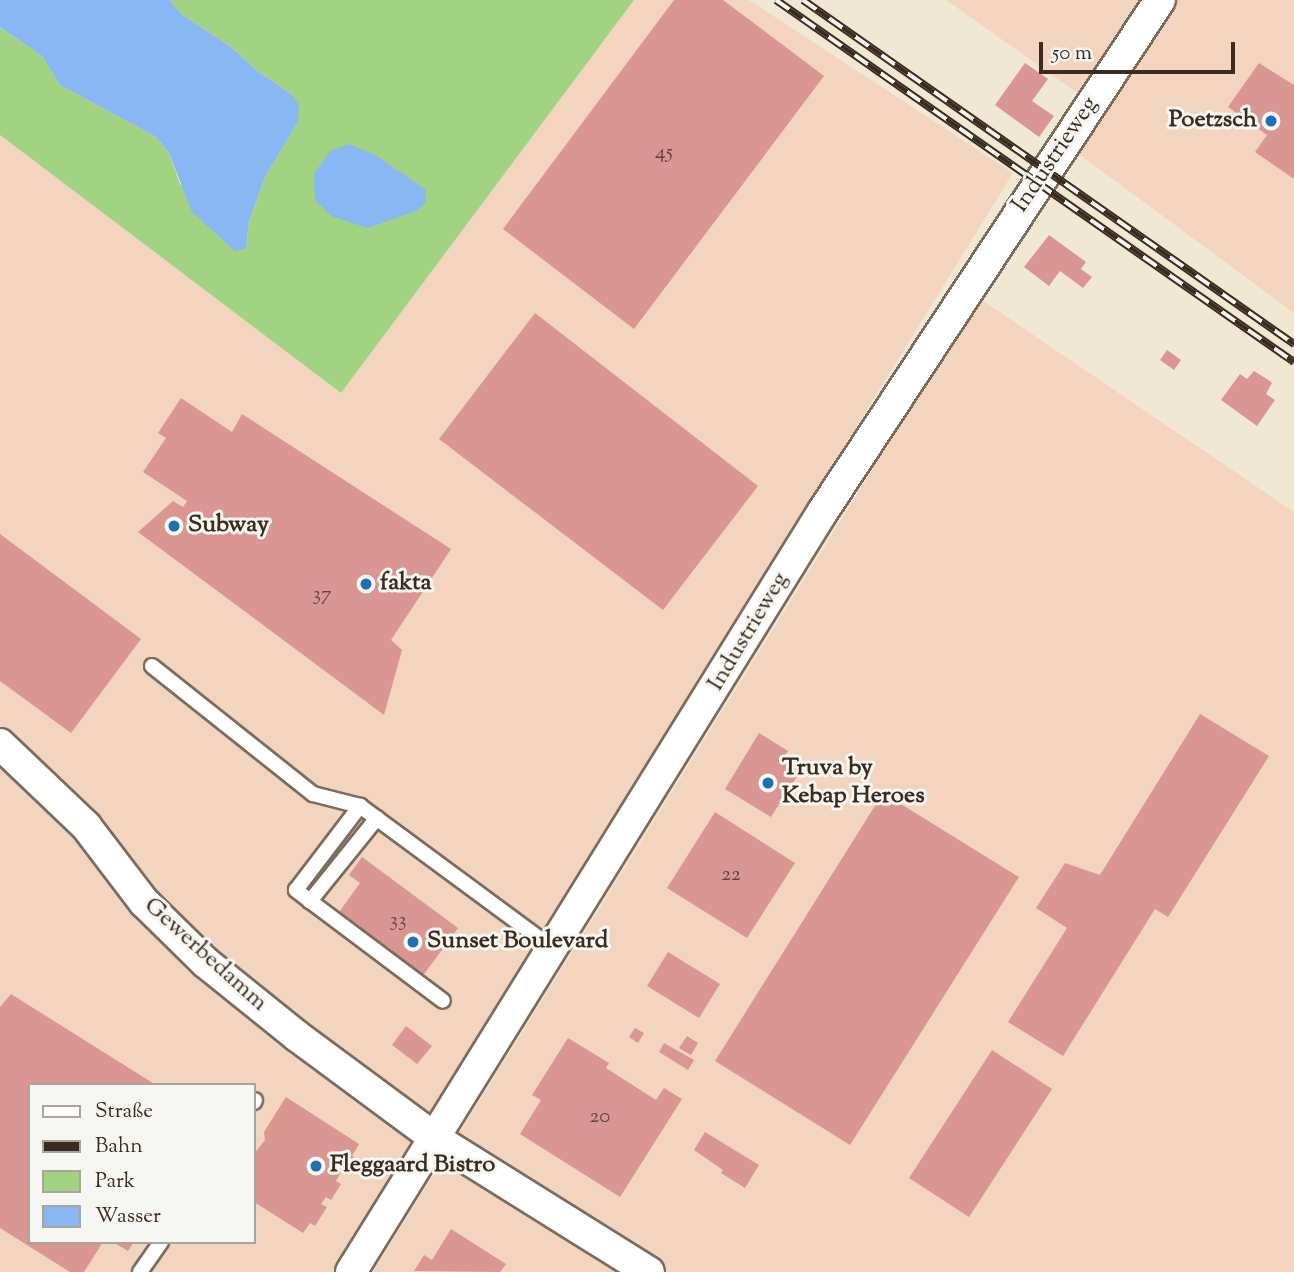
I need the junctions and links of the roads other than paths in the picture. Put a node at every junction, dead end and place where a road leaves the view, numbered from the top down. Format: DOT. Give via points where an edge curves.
graph roads {
  1 [pos="1160,0"];
  2 [pos="152,666"];
  3 [pos="0,744"];
  4 [pos="360,806"];
  5 [pos="377,818"];
  6 [pos="310,901"];
  7 [pos="554,949"];
  8 [pos="443,1001"];
  9 [pos="436,1139"];
  10 [pos="160,1244"];
  11 [pos="140,1272"];
  12 [pos="351,1272"];
  13 [pos="649,1272"];
  1 -- 7 [label="street, Industrieweg" via="823,512"];
  2 -- 4 [label="lane" via="313,794"];
  3 -- 9 [label="street, Gewerbedamm" via="86,826 144,902 205,962"];
  4 -- 5 [label="lane"];
  4 -- 6 [label="lane" via="296,890"];
  5 -- 6 [label="lane"];
  5 -- 7 [label="lane"];
  6 -- 8 [label="lane"];
  7 -- 9 [label="street, Industrieweg"];
  9 -- 12 [label="street, Industrieweg"];
  9 -- 13 [label="street, Gewerbedamm"];
  10 -- 11 [label="lane"];
}
